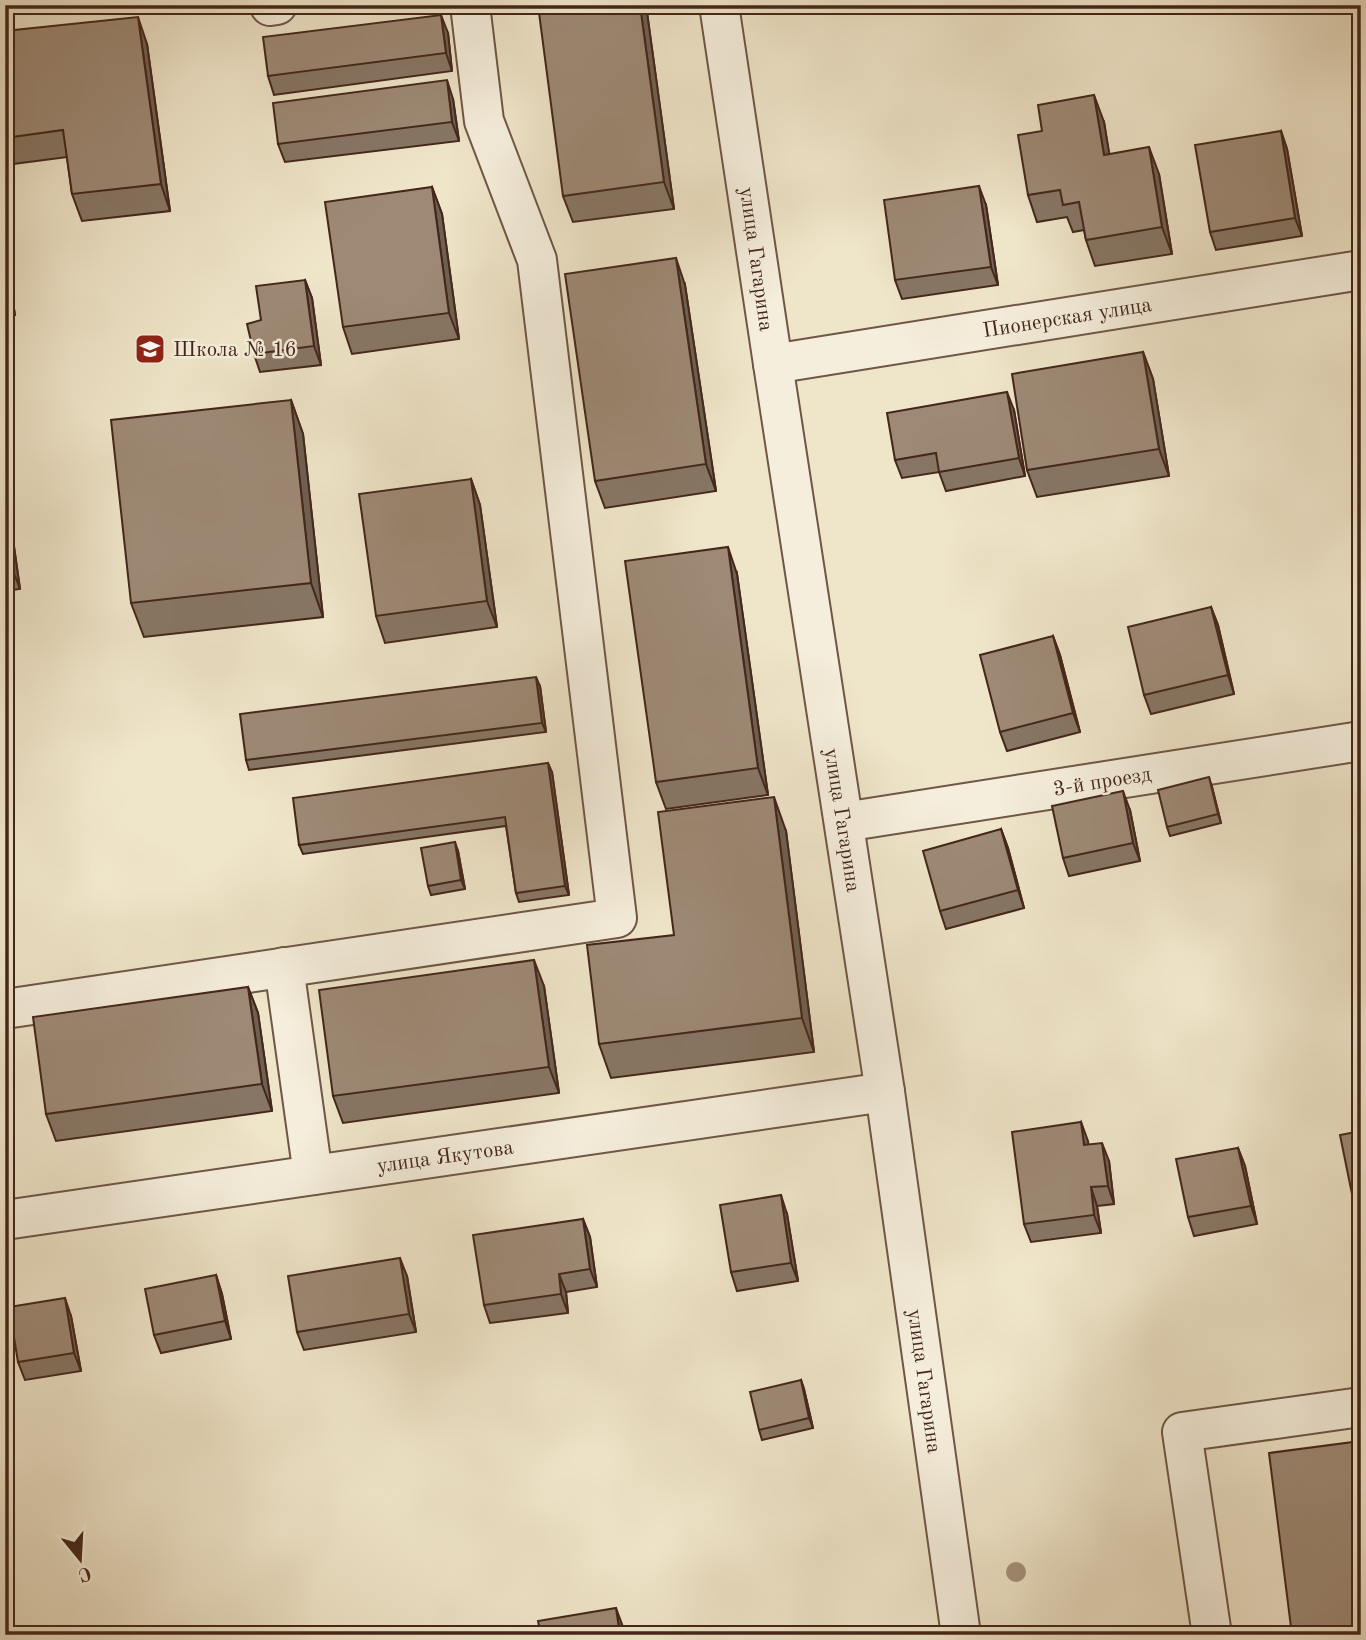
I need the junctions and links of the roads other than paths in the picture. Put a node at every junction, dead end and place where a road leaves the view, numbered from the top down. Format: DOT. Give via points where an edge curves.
graph roads {
  1 [pos="470,5"];
  2 [pos="719,5"];
  3 [pos="1361,270"];
  4 [pos="773,364"];
  5 [pos="1361,740"];
  6 [pos="844,822"];
  7 [pos="284,967"];
  8 [pos="5,1009"];
  9 [pos="886,1092"];
  10 [pos="313,1175"];
  11 [pos="5,1220"];
  12 [pos="1361,1407"];
  13 [pos="961,1635"];
  14 [pos="1212,1635"];
  1 -- 7 [label="street" via="484,121 537,260 617,918"];
  2 -- 4 [label="street, улица Гагарина"];
  3 -- 4 [label="street, Пионерская улица"];
  4 -- 6 [label="street, улица Гагарина"];
  5 -- 6 [label="street, 3-й проезд"];
  6 -- 9 [label="street, улица Гагарина"];
  7 -- 8 [label="street"];
  7 -- 10 [label="street"];
  9 -- 10 [label="street, улица Якутова"];
  9 -- 13 [label="street, улица Гагарина"];
  10 -- 11 [label="street, улица Якутова"];
  12 -- 14 [label="street" via="1182,1432"];
}
